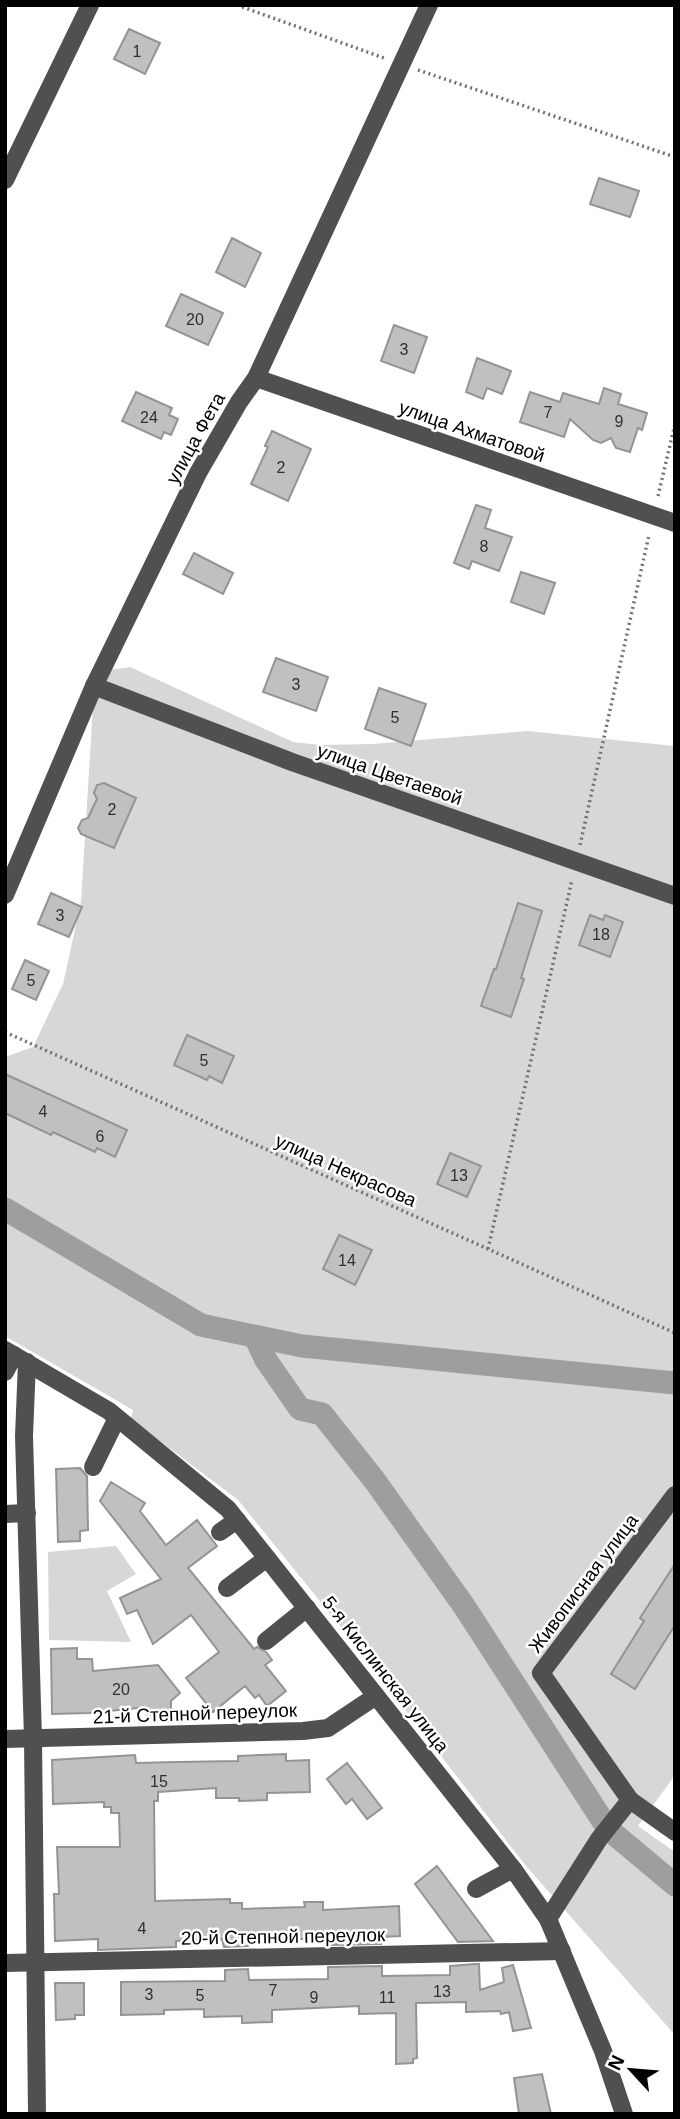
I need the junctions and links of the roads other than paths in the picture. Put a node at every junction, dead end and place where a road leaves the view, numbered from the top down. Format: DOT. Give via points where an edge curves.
graph roads {
  1 [pos="90,5"];
  2 [pos="429,5"];
  3 [pos="5,180"];
  4 [pos="256,378"];
  5 [pos="675,523"];
  6 [pos="94,686"];
  7 [pos="5,895"];
  8 [pos="675,896"];
  9 [pos="16,1356"];
  10 [pos="5,1372"];
  11 [pos="117,1418"];
  12 [pos="93,1466"];
  13 [pos="675,1495"];
  14 [pos="27,1513"];
  15 [pos="5,1514"];
  16 [pos="237,1520"];
  17 [pos="220,1532"];
  18 [pos="267,1558"];
  19 [pos="227,1588"];
  20 [pos="307,1608"];
  21 [pos="266,1641"];
  22 [pos="376,1696"];
  23 [pos="33,1738"];
  24 [pos="5,1739"];
  25 [pos="629,1800"];
  26 [pos="675,1832"];
  27 [pos="513,1870"];
  28 [pos="476,1889"];
  29 [pos="548,1919"];
  30 [pos="562,1951"];
  31 [pos="5,1962"];
  32 [pos="37,1962"];
  33 [pos="37,2114"];
  34 [pos="624,2114"];
  1 -- 3 [label="street"];
  2 -- 4 [label="street, улица Фета"];
  4 -- 5 [label="street, улица Ахматовой"];
  4 -- 6 [label="street, улица Фета" via="198,473"];
  6 -- 7 [label="street, улица Фета"];
  6 -- 8 [label="street, улица Цветаевой" via="292,762"];
  9 -- 10 [label="street"];
  9 -- 11 [label="street, 5-я Кислинская улица"];
  9 -- 14 [label="street"];
  11 -- 12 [label="street"];
  11 -- 16 [label="street, 5-я Кислинская улица"];
  13 -- 25 [label="street, Живописная улица" via="541,1673"];
  14 -- 15 [label="street"];
  14 -- 23 [label="street"];
  16 -- 17 [label="street"];
  16 -- 18 [label="street, 5-я Кислинская улица"];
  18 -- 19 [label="street"];
  18 -- 20 [label="street, 5-я Кислинская улица"];
  20 -- 21 [label="street"];
  20 -- 22 [label="street, 5-я Кислинская улица"];
  22 -- 23 [label="street, 21-й Степной переулок" via="328,1728"];
  22 -- 27 [label="street, 5-я Кислинская улица"];
  23 -- 24 [label="street, 21-й Степной переулок"];
  23 -- 32 [label="street"];
  25 -- 26 [label="street"];
  25 -- 29 [label="street"];
  27 -- 28 [label="street"];
  27 -- 29 [label="street, 5-я Кислинская улица"];
  29 -- 30 [label="street, 5-я Кислинская улица"];
  30 -- 32 [label="street, 20-й Степной переулок"];
  30 -- 34 [label="street, 5-я Кислинская улица"];
  31 -- 32 [label="street, 20-й Степной переулок"];
  32 -- 33 [label="street"];
}
